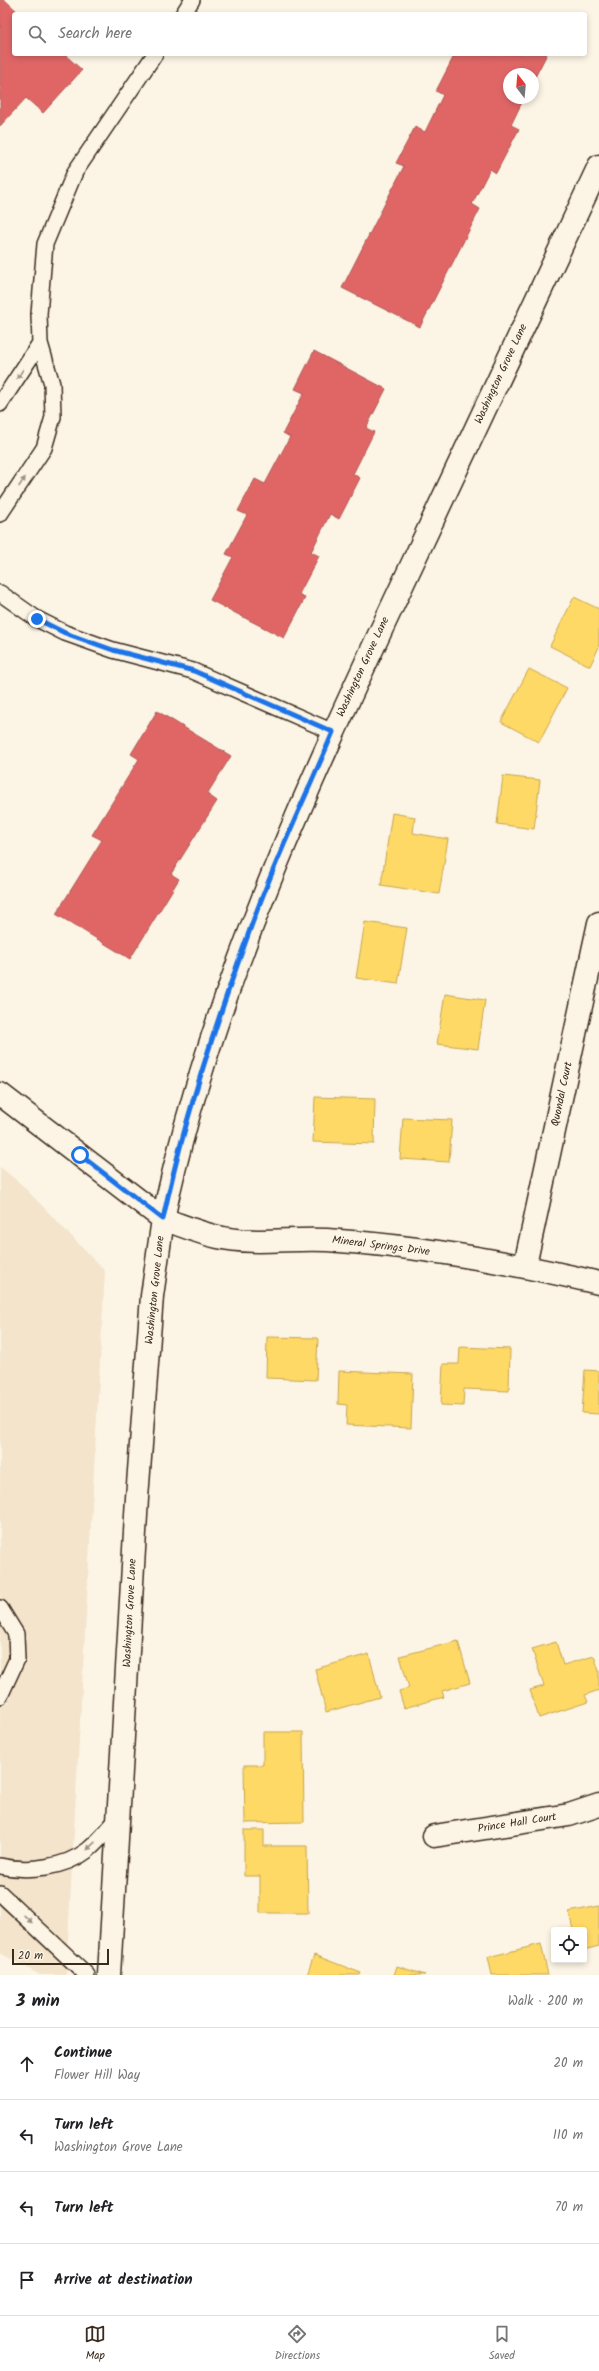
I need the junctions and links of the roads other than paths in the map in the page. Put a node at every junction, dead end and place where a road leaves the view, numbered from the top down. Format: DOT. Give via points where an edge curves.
graph roads {
  1 [pos="192,0"];
  2 [pos="184,12"];
  3 [pos="154,56"];
  4 [pos="599,166"];
  5 [pos="40,343"];
  6 [pos="0,404"];
  7 [pos="0,514"];
  8 [pos="0,593"];
  9 [pos="333,732"];
  10 [pos="599,923"];
  11 [pos="0,1094"];
  12 [pos="163,1219"];
  13 [pos="525,1265"];
  14 [pos="599,1283"];
  15 [pos="0,1608"];
  16 [pos="0,1696"];
  17 [pos="599,1805"];
  18 [pos="118,1818"];
  19 [pos="434,1836"];
  20 [pos="0,1866"];
  21 [pos="0,1893"];
  22 [pos="87,1975"];
  23 [pos="109,1975"];
  1 -- 2 [label="lane"];
  3 -- 5 [label="lane" via="75,172 45,244 39,314"];
  4 -- 9 [label="street, Washington Grove Lane"];
  5 -- 6 [label="lane, one-way"];
  7 -- 5 [label="lane, one-way" via="44,448 53,417 52,384"];
  8 -- 9 [label="lane" via="37,619 65,633 113,650 194,671"];
  9 -- 12 [label="street, Washington Grove Lane" via="248,934 207,1054 174,1165"];
  10 -- 13 [label="street, Quondal Court"];
  11 -- 12 [label="street, Mineral Springs Drive"];
  12 -- 13 [label="street, Mineral Springs Drive" via="218,1237 251,1240 326,1240"];
  12 -- 18 [label="street, Washington Grove Lane" via="151,1304"];
  13 -- 14 [label="street, Mineral Springs Drive"];
  15 -- 16 [label="lane" via="16,1634 17,1659"];
  17 -- 19 [label="street, Prince Hall Court" via="569,1815"];
  18 -- 20 [label="lane, one-way" via="88,1850 58,1864 27,1870"];
  18 -- 23 [label="street, Washington Grove Lane"];
  21 -- 22 [label="lane, one-way"];
}
